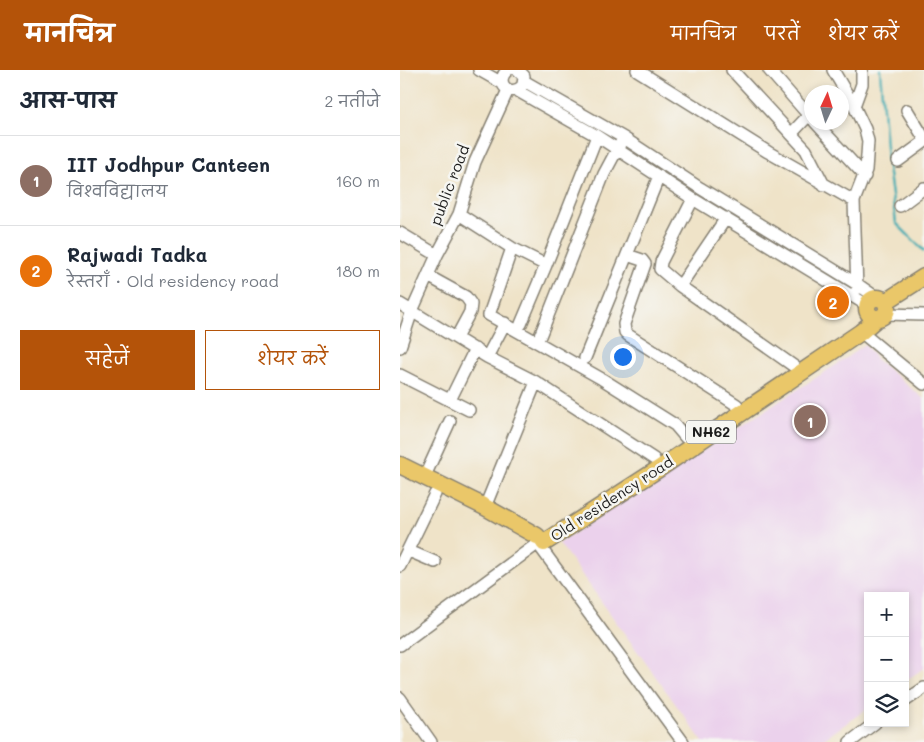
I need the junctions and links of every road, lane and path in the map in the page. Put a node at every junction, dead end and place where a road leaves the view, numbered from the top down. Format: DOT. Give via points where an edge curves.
graph roads {
  1 [pos="479,70"];
  2 [pos="508,70"];
  3 [pos="637,70"];
  4 [pos="732,70"];
  5 [pos="769,70"];
  6 [pos="833,70"];
  7 [pos="862,70"];
  8 [pos="524,74"];
  9 [pos="509,88"];
  10 [pos="854,106"];
  11 [pos="906,110"];
  12 [pos="804,112"];
  13 [pos="804,123"];
  14 [pos="820,130"];
  15 [pos="792,132"];
  16 [pos="596,136"];
  17 [pos="624,138"];
  18 [pos="924,138"];
  19 [pos="924,142"];
  20 [pos="616,149"];
  21 [pos="898,161"];
  22 [pos="658,176"];
  23 [pos="864,180"];
  24 [pos="824,185"];
  25 [pos="924,188"];
  26 [pos="693,199"];
  27 [pos="855,199"];
  28 [pos="900,206"];
  29 [pos="459,214"];
  30 [pos="726,218"];
  31 [pos="400,233"];
  32 [pos="512,248"];
  33 [pos="627,254"];
  34 [pos="437,255"];
  35 [pos="546,265"];
  36 [pos="428,276"];
  37 [pos="924,277"];
  38 [pos="857,284"];
  39 [pos="680,286"];
  40 [pos="924,287"];
  41 [pos="400,304"];
  42 [pos="877,307"];
  43 [pos="924,308"];
  44 [pos="412,310"];
  45 [pos="924,315"];
  46 [pos="505,323"];
  47 [pos="521,324"];
  48 [pos="861,332"];
  49 [pos="540,336"];
  50 [pos="456,338"];
  51 [pos="400,347"];
  52 [pos="475,350"];
  53 [pos="487,357"];
  54 [pos="585,358"];
  55 [pos="795,366"];
  56 [pos="400,375"];
  57 [pos="536,382"];
  58 [pos="924,384"];
  59 [pos="450,400"];
  60 [pos="737,404"];
  61 [pos="469,410"];
  62 [pos="450,421"];
  63 [pos="686,438"];
  64 [pos="654,459"];
  65 [pos="400,466"];
  66 [pos="400,477"];
  67 [pos="424,478"];
  68 [pos="436,494"];
  69 [pos="485,507"];
  70 [pos="538,542"];
  71 [pos="409,551"];
  72 [pos="434,562"];
  73 [pos="400,566"];
  74 [pos="400,645"];
  75 [pos="924,688"];
  76 [pos="400,698"];
  77 [pos="909,698"];
  78 [pos="870,727"];
  79 [pos="431,742"];
  80 [pos="683,742"];
  81 [pos="850,742"];
  1 -- 9 [label="street"];
  2 -- 9 [label="street" via="502,78"];
  3 -- 24 [label="street"];
  4 -- 15 [label="street"];
  5 -- 12 [label="street"];
  6 -- 10 [label="street"];
  7 -- 10 [label="street" via="862,84"];
  8 -- 9 [label="street" via="523,85"];
  8 -- 17 [label="street"];
  9 -- 16 [label="street"];
  9 -- 29 [label="street, public road" via="474,162"];
  10 -- 23 [label="street" via="868,141"];
  11 -- 18 [label="street"];
  13 -- 15 [label="street"];
  14 -- 23 [label="street"];
  15 -- 24 [label="street" via="806,150"];
  16 -- 20 [label="street"];
  16 -- 35 [label="street"];
  17 -- 20 [label="street"];
  17 -- 38 [label="street"];
  19 -- 21 [label="street"];
  20 -- 22 [label="street"];
  20 -- 49 [label="street"];
  22 -- 26 [label="street"];
  22 -- 33 [label="street"];
  23 -- 27 [label="street"];
  24 -- 27 [label="street"];
  25 -- 28 [label="street"];
  26 -- 30 [label="street"];
  26 -- 39 [label="street" via="660,265 662,272"];
  27 -- 38 [label="street"];
  29 -- 32 [label="street"];
  29 -- 34 [label="street, public road"];
  30 -- 39 [label="street"];
  30 -- 42 [label="street"];
  31 -- 34 [label="street"];
  32 -- 35 [label="street"];
  32 -- 46 [label="street" via="489,315"];
  33 -- 54 [label="street"];
  33 -- 60 [label="street" via="645,264 624,332"];
  34 -- 36 [label="street, public road"];
  35 -- 47 [label="street"];
  36 -- 44 [label="street, public road"];
  36 -- 50 [label="street" via="471,304"];
  37 -- 42 [label="highway, NH62"];
  38 -- 42 [label="street"];
  38 -- 42 [label="street"];
  39 -- 55 [label="street"];
  40 -- 42 [label="highway, NH62"];
  41 -- 44 [label="street"];
  42 -- 43 [label="street"];
  42 -- 45 [label="street"];
  42 -- 48 [label="highway, Old residency road / NH62"];
  42 -- 55 [label="highway, Old residency road / NH62"];
  44 -- 50 [label="street"];
  44 -- 51 [label="street, public road"];
  46 -- 53 [label="street"];
  46 -- 63 [label="street" via="675,425"];
  48 -- 58 [label="street"];
  48 -- 70 [label="highway, Old residency road / NH62" via="660,468"];
  50 -- 52 [label="street"];
  52 -- 53 [label="street"];
  52 -- 59 [label="street"];
  53 -- 57 [label="street"];
  55 -- 60 [label="highway, Old residency road / NH62"];
  56 -- 59 [label="street"];
  57 -- 64 [label="street"];
  57 -- 69 [label="street"];
  59 -- 61 [label="street"];
  60 -- 63 [label="highway, Old residency road / NH62"];
  62 -- 67 [label="street"];
  63 -- 64 [label="highway, Old residency road / NH62"];
  64 -- 70 [label="highway, Old residency road / NH62"];
  65 -- 67 [label="highway, Old residency road"];
  66 -- 68 [label="highway, Old residency road"];
  67 -- 69 [label="highway, Old residency road"];
  68 -- 70 [label="highway, Old residency road"];
  68 -- 71 [label="street"];
  69 -- 70 [label="highway, Old residency road"];
  70 -- 74 [label="street"];
  70 -- 80 [label="street"];
  71 -- 72 [label="street"];
  71 -- 73 [label="street"];
  75 -- 77 [label="street"];
  76 -- 79 [label="street"];
  78 -- 81 [label="street"];
}
